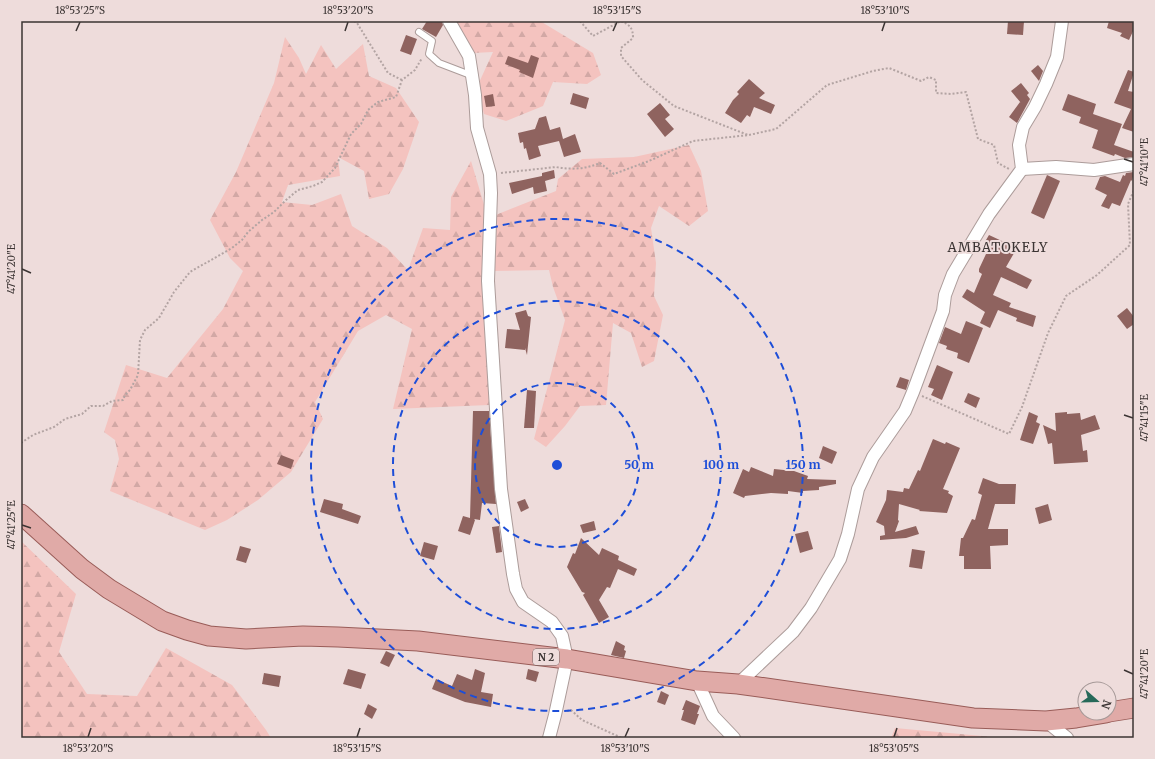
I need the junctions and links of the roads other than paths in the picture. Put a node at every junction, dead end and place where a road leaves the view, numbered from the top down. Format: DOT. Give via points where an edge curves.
graph roads {
  1 [pos="449,21"];
  2 [pos="1062,21"];
  3 [pos="419,32"];
  4 [pos="473,76"];
  5 [pos="1134,164"];
  6 [pos="1022,169"];
  7 [pos="21,514"];
  8 [pos="567,659"];
  9 [pos="697,681"];
  10 [pos="738,684"];
  11 [pos="1134,708"];
  12 [pos="1117,711"];
  13 [pos="1077,718"];
  14 [pos="1046,721"];
  15 [pos="549,738"];
  16 [pos="734,738"];
  17 [pos="1067,738"];
  1 -- 4 [label="street" via="469,56"];
  2 -- 6 [label="street" via="1057,57 1023,127 1019,145"];
  3 -- 4 [label="lane" via="432,41 429,54 439,63"];
  4 -- 8 [label="street" via="477,128 490,174 488,280 501,489 513,574 516,590 523,602 552,622 562,636"];
  5 -- 6 [label="street" via="1094,170 1056,167"];
  6 -- 10 [label="street" via="989,214 953,274 945,295 943,311 905,411 873,458 858,489 840,559 811,608 793,632"];
  7 -- 8 [label="main road, N 2" via="82,569 109,589 162,621 209,636 246,640 338,636 418,641"];
  8 -- 9 [label="main road, N 2"];
  8 -- 15 [label="street"];
  9 -- 10 [label="main road, N 2"];
  9 -- 16 [label="street" via="713,716"];
  10 -- 14 [label="main road, N 2" via="973,718"];
  11 -- 12 [label="main road"];
  13 -- 14 [label="main road, N 2"];
  14 -- 17 [label="street"];
}
